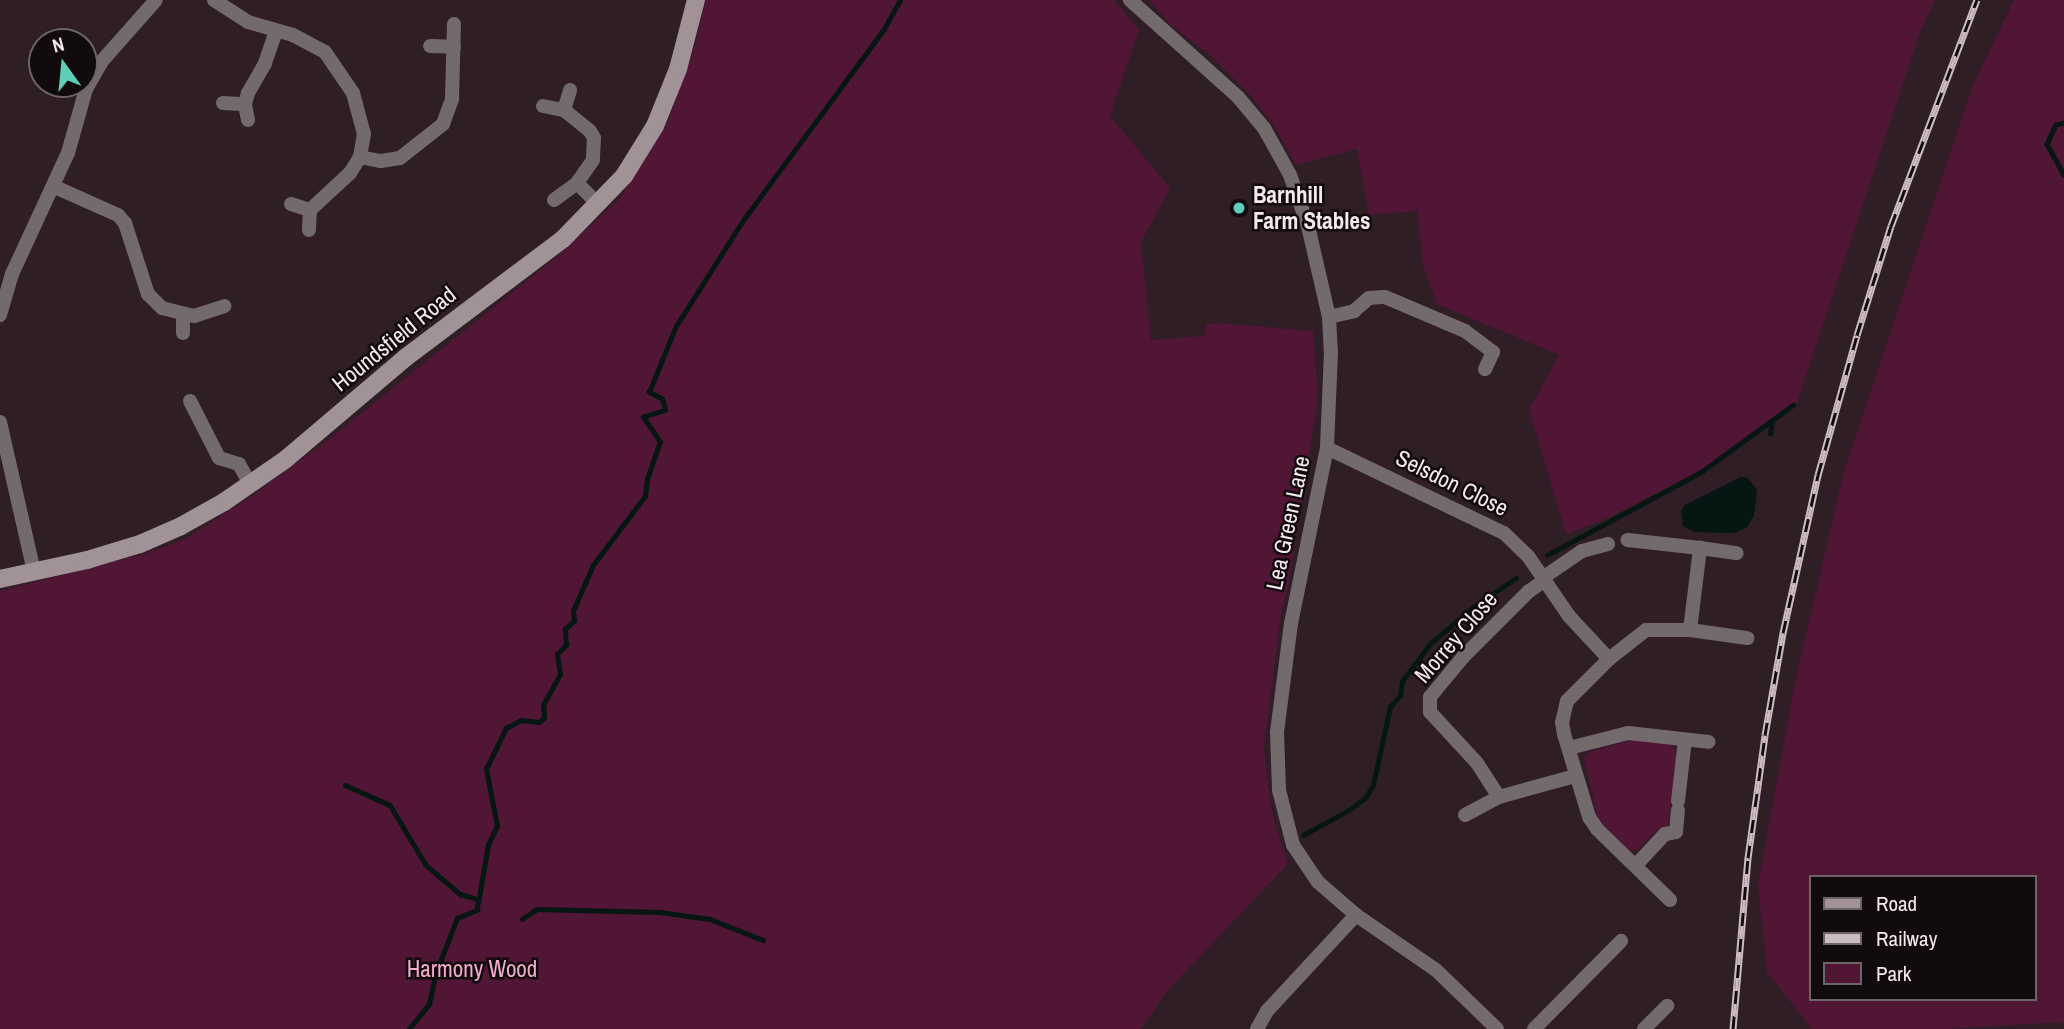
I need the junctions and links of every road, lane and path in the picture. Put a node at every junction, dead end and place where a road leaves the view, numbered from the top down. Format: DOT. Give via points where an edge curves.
graph roads {
  1 [pos="156,0"];
  2 [pos="214,0"];
  3 [pos="696,0"];
  4 [pos="1130,0"];
  5 [pos="454,24"];
  6 [pos="276,31"];
  7 [pos="430,46"];
  8 [pos="454,47"];
  9 [pos="98,64"];
  10 [pos="570,90"];
  11 [pos="77,98"];
  12 [pos="223,103"];
  13 [pos="245,104"];
  14 [pos="543,106"];
  15 [pos="564,110"];
  16 [pos="248,120"];
  17 [pos="360,157"];
  18 [pos="577,183"];
  19 [pos="55,187"];
  20 [pos="554,200"];
  21 [pos="291,204"];
  22 [pos="599,205"];
  23 [pos="310,210"];
  24 [pos="309,230"];
  25 [pos="6,272"];
  26 [pos="223,306"];
  27 [pos="0,315"];
  28 [pos="183,316"];
  29 [pos="1329,317"];
  30 [pos="183,333"];
  31 [pos="1485,369"];
  32 [pos="190,401"];
  33 [pos="0,422"];
  34 [pos="1327,449"];
  35 [pos="250,484"];
  36 [pos="6,486"];
  37 [pos="1627,540"];
  38 [pos="1608,544"];
  39 [pos="1699,548"];
  40 [pos="1737,553"];
  41 [pos="34,572"];
  42 [pos="1544,578"];
  43 [pos="0,579"];
  44 [pos="1690,630"];
  45 [pos="1747,638"];
  46 [pos="1609,659"];
  47 [pos="1685,740"];
  48 [pos="1709,742"];
  49 [pos="1569,748"];
  50 [pos="1575,775"];
  51 [pos="1499,797"];
  52 [pos="1465,815"];
  53 [pos="1636,865"];
  54 [pos="1670,900"];
  55 [pos="1356,915"];
  56 [pos="1621,941"];
  57 [pos="1667,1006"];
  58 [pos="1257,1029"];
  59 [pos="1497,1029"];
  60 [pos="1534,1029"];
  61 [pos="1644,1029"];
  1 -- 9 [label="street"];
  2 -- 6 [label="street" via="248,22"];
  3 -- 22 [label="street, Houndsfield Road" via="663,110 624,176"];
  4 -- 29 [label="street, Lea Green Lane" via="1238,97 1264,128 1290,176 1308,226"];
  5 -- 8 [label="street"];
  6 -- 13 [label="street"];
  6 -- 17 [label="street" via="307,40 325,52 345,77 363,124"];
  7 -- 8 [label="street"];
  8 -- 17 [label="street" via="452,99 443,124 400,158"];
  10 -- 15 [label="street"];
  11 -- 19 [label="street" via="68,153"];
  12 -- 13 [label="street"];
  13 -- 16 [label="street"];
  14 -- 15 [label="street"];
  15 -- 18 [label="street" via="594,138 593,160"];
  17 -- 23 [label="street" via="350,173"];
  18 -- 20 [label="street"];
  18 -- 22 [label="street"];
  19 -- 25 [label="street"];
  19 -- 28 [label="street" via="118,215 131,235 148,294 162,308"];
  21 -- 23 [label="street"];
  22 -- 35 [label="street, Houndsfield Road" via="564,239 405,358"];
  23 -- 24 [label="street"];
  25 -- 27 [label="street"];
  26 -- 28 [label="street" via="200,316"];
  28 -- 30 [label="street"];
  29 -- 31 [label="street" via="1346,314 1369,298 1385,297 1465,331 1493,352"];
  29 -- 34 [label="street, Lea Green Lane"];
  32 -- 35 [label="street" via="219,458 239,464"];
  33 -- 36 [label="street"];
  34 -- 42 [label="street, Selsdon Close" via="1504,533"];
  34 -- 55 [label="street, Lea Green Lane" via="1282,682 1277,732 1279,790 1286,826 1302,862"];
  35 -- 41 [label="street, Houndsfield Road" via="181,526 140,544"];
  36 -- 41 [label="street"];
  37 -- 39 [label="street"];
  38 -- 42 [label="street" via="1582,551"];
  39 -- 40 [label="street"];
  39 -- 44 [label="street"];
  41 -- 43 [label="street, Houndsfield Road"];
  42 -- 46 [label="street, Selsdon Close" via="1569,617"];
  42 -- 51 [label="street, Morrey Close" via="1430,697 1433,718 1477,763"];
  44 -- 45 [label="street"];
  44 -- 46 [label="street" via="1646,630"];
  46 -- 49 [label="street" via="1567,701 1562,722"];
  47 -- 48 [label="street"];
  47 -- 49 [label="street" via="1628,733"];
  47 -- 53 [label="street" via="1676,832 1665,834"];
  49 -- 50 [label="street"];
  50 -- 51 [label="street"];
  50 -- 53 [label="street" via="1593,823"];
  51 -- 52 [label="street"];
  53 -- 54 [label="street"];
  55 -- 58 [label="street" via="1267,1011"];
  55 -- 59 [label="street, Lea Green Lane" via="1436,970"];
  56 -- 60 [label="street"];
  57 -- 61 [label="street"];
}
